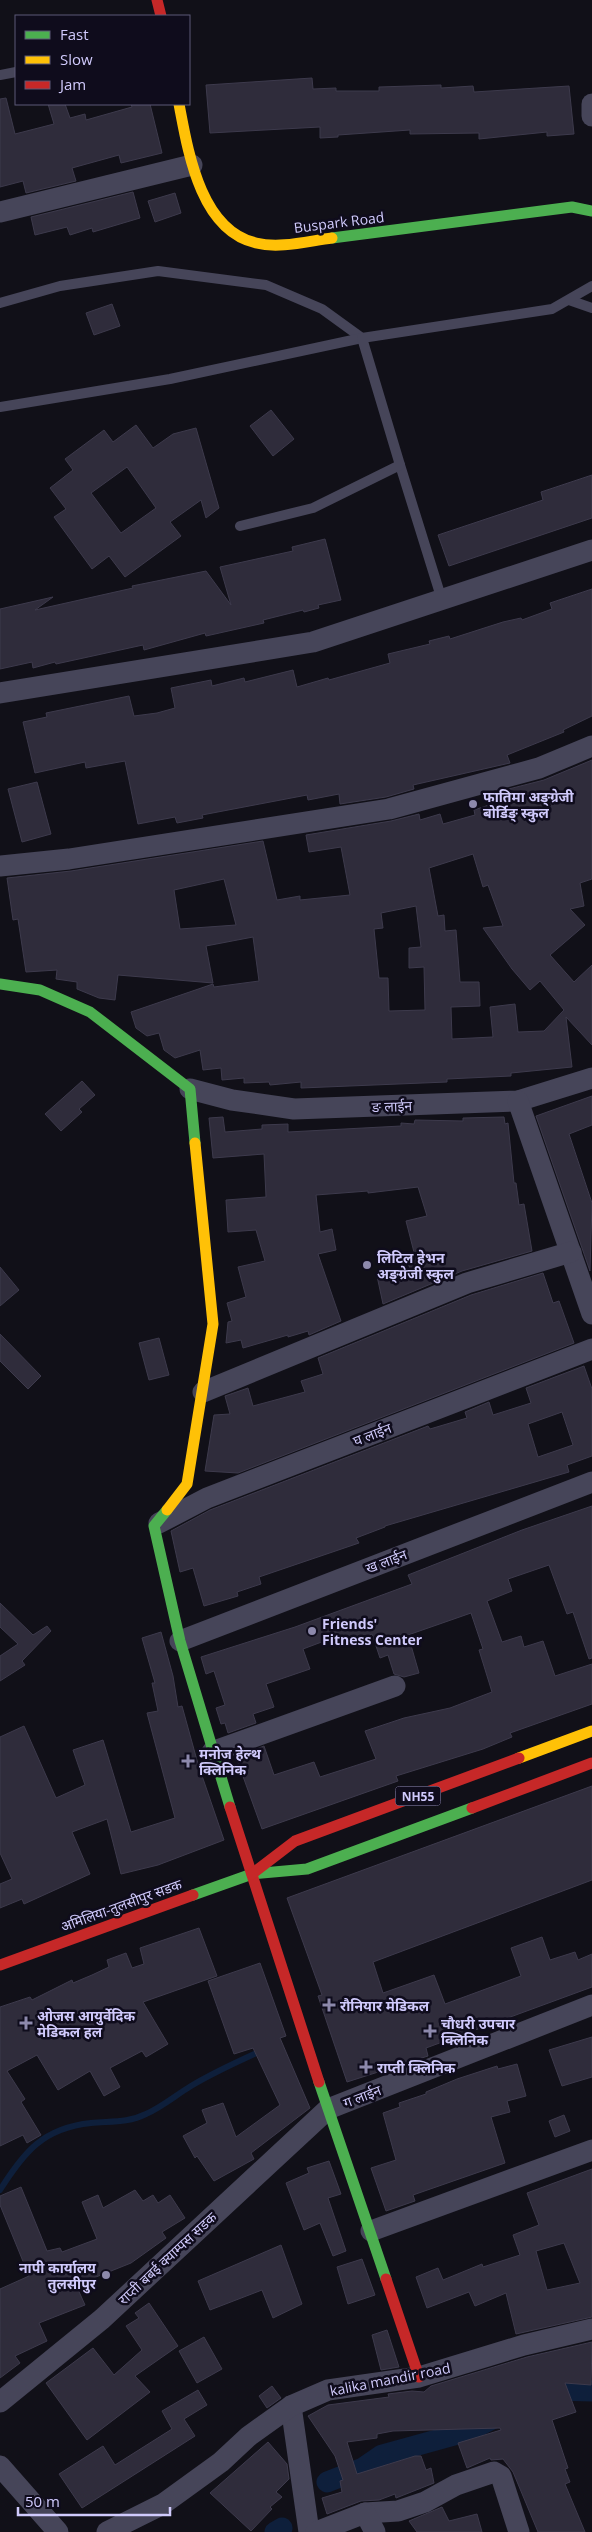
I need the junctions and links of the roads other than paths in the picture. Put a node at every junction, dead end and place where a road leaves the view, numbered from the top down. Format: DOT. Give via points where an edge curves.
graph roads {
  1 [pos="157,0"];
  2 [pos="161,15"];
  3 [pos="15,72"];
  4 [pos="0,75"];
  5 [pos="592,104"];
  6 [pos="179,105"];
  7 [pos="592,116"];
  8 [pos="192,165"];
  9 [pos="592,211"];
  10 [pos="0,212"];
  11 [pos="592,286"];
  12 [pos="569,300"];
  13 [pos="0,302"];
  14 [pos="592,308"];
  15 [pos="362,338"];
  16 [pos="0,407"];
  17 [pos="400,465"];
  18 [pos="240,526"];
  19 [pos="592,550"];
  20 [pos="442,600"];
  21 [pos="0,693"];
  22 [pos="592,746"];
  23 [pos="0,866"];
  24 [pos="0,984"];
  25 [pos="592,1078"];
  26 [pos="190,1089"];
  27 [pos="518,1101"];
  28 [pos="571,1252"];
  29 [pos="592,1314"];
  30 [pos="592,1349"];
  31 [pos="202,1392"];
  32 [pos="592,1482"];
  33 [pos="154,1526"];
  34 [pos="180,1641"];
  35 [pos="395,1686"];
  36 [pos="592,1731"];
  37 [pos="212,1752"];
  38 [pos="592,1762"];
  39 [pos="252,1874"];
  40 [pos="0,1965"];
  41 [pos="592,2005"];
  42 [pos="328,2109"];
  43 [pos="592,2150"];
  44 [pos="371,2232"];
  45 [pos="592,2329"];
  46 [pos="419,2377"];
  47 [pos="0,2402"];
  48 [pos="291,2406"];
  49 [pos="0,2466"];
  50 [pos="365,2513"];
  51 [pos="58,2532"];
  52 [pos="107,2532"];
  53 [pos="310,2532"];
  54 [pos="316,2532"];
  55 [pos="375,2532"];
  56 [pos="519,2532"];
  1 -- 2 [label="street"];
  3 -- 4 [label="lane"];
  5 -- 7 [label="street"];
  6 -- 8 [label="street, Buspark Road"];
  8 -- 9 [label="street, Buspark Road" via="216,216 232,231 253,243 275,245 572,207"];
  8 -- 10 [label="street"];
  11 -- 12 [label="lane"];
  12 -- 14 [label="lane"];
  12 -- 15 [label="lane" via="552,309"];
  13 -- 15 [label="lane" via="60,286 158,271 266,285 322,309"];
  15 -- 16 [label="lane" via="170,379"];
  15 -- 17 [label="lane"];
  17 -- 18 [label="lane" via="313,508"];
  17 -- 20 [label="lane"];
  19 -- 20 [label="street"];
  20 -- 21 [label="street" via="313,642"];
  22 -- 23 [label="street" via="539,768 389,809 69,859"];
  24 -- 26 [label="street" via="40,990 90,1012"];
  25 -- 27 [label="street, ङ लाईन"];
  26 -- 27 [label="street, ङ लाईन" via="232,1100 294,1109"];
  26 -- 31 [label="street" via="213,1324"];
  27 -- 28 [label="street"];
  28 -- 29 [label="street"];
  28 -- 31 [label="street" via="467,1283"];
  30 -- 33 [label="street, घ लाईन" via="207,1498"];
  31 -- 33 [label="street" via="188,1484"];
  32 -- 34 [label="street, ख लाईन"];
  33 -- 34 [label="street"];
  34 -- 37 [label="street"];
  35 -- 37 [label="street"];
  36 -- 39 [label="street, NH55" via="295,1841"];
  37 -- 39 [label="street"];
  38 -- 39 [label="street, NH55" via="307,1870"];
  39 -- 40 [label="street, अमिलिया-तुलसीपुर सडक / NH55"];
  39 -- 42 [label="street"];
  41 -- 42 [label="street, ग लाईन"];
  42 -- 44 [label="street"];
  42 -- 47 [label="street, राप्ती बबई क्याम्पस सडक" via="102,2319"];
  43 -- 44 [label="street"];
  44 -- 46 [label="street"];
  45 -- 46 [label="street, kalika mandir road" via="524,2345"];
  46 -- 48 [label="street, kalika mandir road" via="328,2390"];
  48 -- 52 [label="street, kalika mandir road" via="248,2436 221,2462 164,2504"];
  48 -- 53 [label="street"];
  49 -- 51 [label="street"];
  50 -- 54 [label="street"];
  50 -- 55 [label="street"];
  50 -- 56 [label="street" via="398,2511 494,2472 501,2476"];
}
